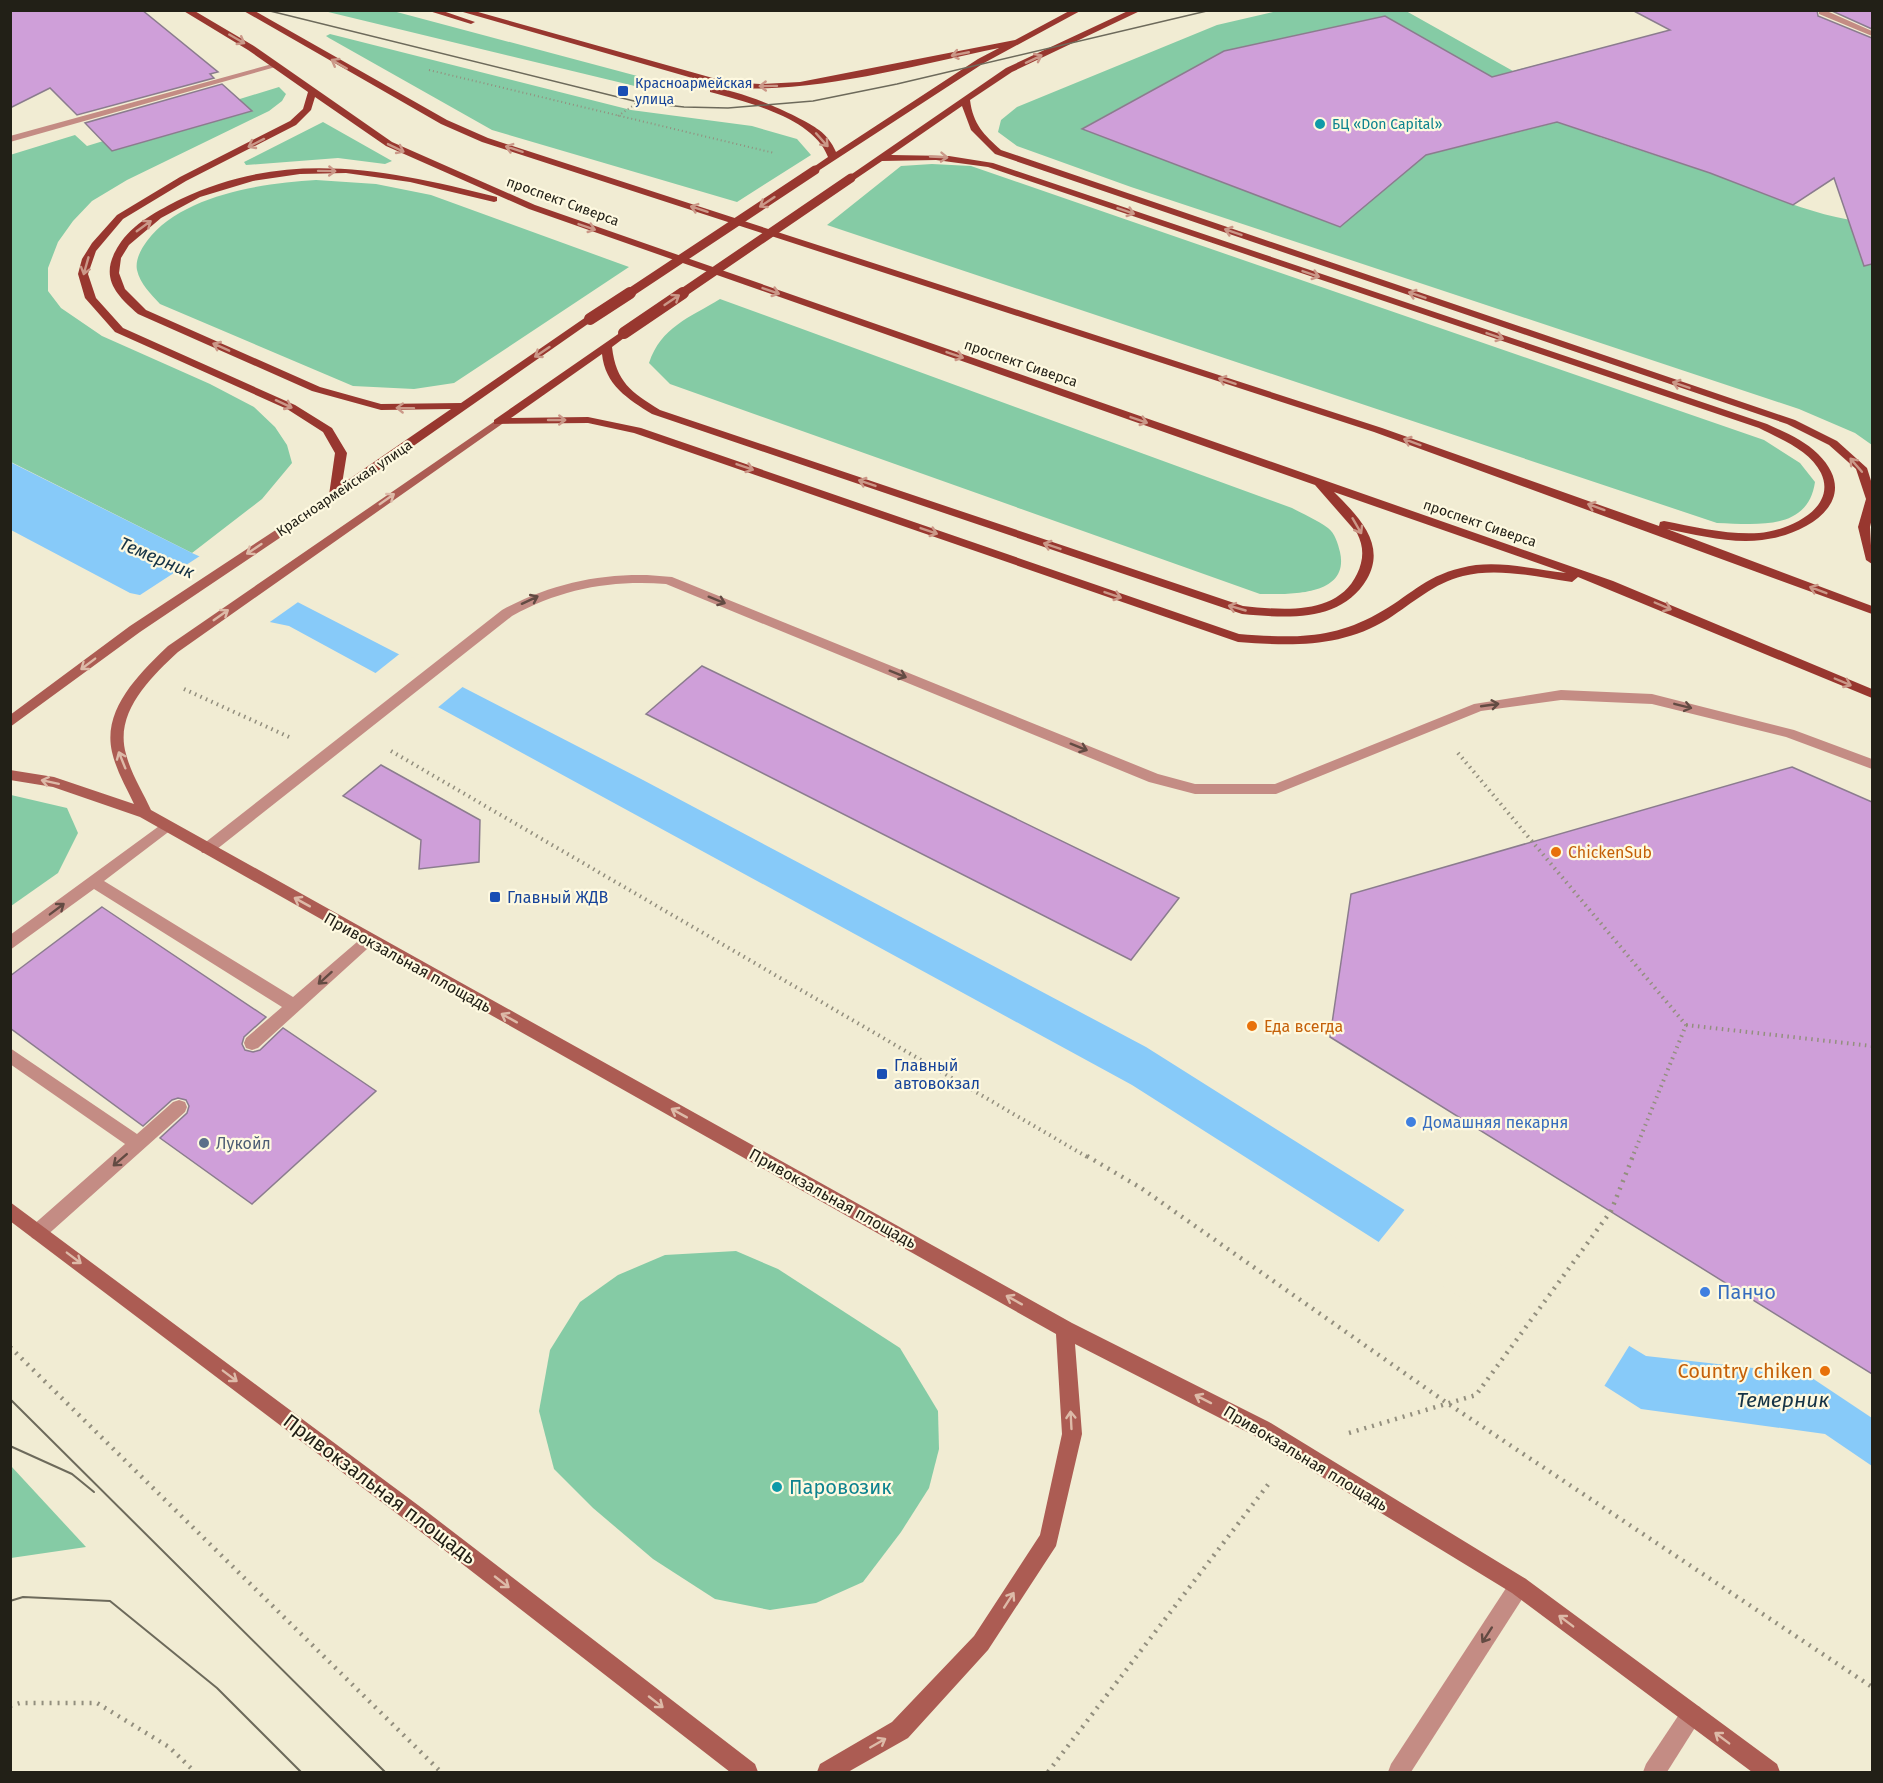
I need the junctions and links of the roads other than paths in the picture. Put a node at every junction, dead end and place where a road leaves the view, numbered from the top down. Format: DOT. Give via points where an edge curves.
graph roads {
  1 [pos="186,10"];
  2 [pos="246,10"];
  3 [pos="430,10"];
  4 [pos="460,10"];
  5 [pos="1078,10"];
  6 [pos="1138,10"];
  7 [pos="1826,10"];
  8 [pos="1872,34"];
  9 [pos="1017,42"];
  10 [pos="275,66"];
  11 [pos="312,93"];
  12 [pos="966,100"];
  13 [pos="10,139"];
  14 [pos="833,158"];
  15 [pos="881,158"];
  16 [pos="532,207"];
  17 [pos="606,345"];
  18 [pos="463,406"];
  19 [pos="498,422"];
  20 [pos="1318,482"];
  21 [pos="335,495"];
  22 [pos="1628,519"];
  23 [pos="1872,560"];
  24 [pos="1609,584"];
  25 [pos="1872,610"];
  26 [pos="1872,694"];
  27 [pos="10,722"];
  28 [pos="1872,764"];
  29 [pos="10,775"];
  30 [pos="145,813"];
  31 [pos="166,826"];
  32 [pos="207,849"];
  33 [pos="93,881"];
  34 [pos="369,940"];
  35 [pos="10,944"];
  36 [pos="294,1006"];
  37 [pos="252,1043"];
  38 [pos="10,1055"];
  39 [pos="179,1107"];
  40 [pos="138,1144"];
  41 [pos="10,1210"];
  42 [pos="39,1232"];
  43 [pos="1065,1329"];
  44 [pos="1519,1586"];
  45 [pos="1692,1715"];
  46 [pos="747,1773"];
  47 [pos="828,1773"];
  48 [pos="1399,1773"];
  49 [pos="1654,1773"];
  50 [pos="1769,1773"];
  1 -- 10 [label="main road, проспект Сиверса, one-way"];
  22 -- 2 [label="main road, проспект Сиверса, one-way" via="1367,426 484,140 365,79"];
  3 -- 14 [label="main road, one-way" via="759,104 806,126 825,141"];
  9 -- 4 [label="main road, one-way" via="800,85 728,85"];
  5 -- 9 [label="main road, Красноармейская улица"];
  12 -- 6 [label="main road, Красноармейская улица, one-way" via="1009,70"];
  7 -- 8 [label="street" via="1822,12"];
  9 -- 14 [label="main road, Красноармейская улица" via="981,61"];
  10 -- 11 [label="main road, проспект Сиверса"];
  10 -- 13 [label="street"];
  11 -- 16 [label="main road, проспект Сиверса, one-way" via="389,144"];
  11 -- 21 [label="main road, one-way" via="307,110 293,123 173,185 118,219 99,239 83,273 87,293 97,309 119,330 291,407 328,430 341,453"];
  12 -- 15 [label="main road, Красноармейская улица"];
  23 -- 12 [label="main road, one-way" via="1864,527 1872,499 1861,468 1833,443 1791,422 998,152 977,135 967,117"];
  14 -- 18 [label="main road, Красноармейская улица, one-way, bridge"];
  17 -- 15 [label="main road, Красноармейская улица, one-way, bridge"];
  15 -- 22 [label="main road, one-way" via="956,158 1002,169 1763,426 1815,457 1828,475 1830,495 1824,509 1801,526 1762,537 1718,535"];
  18 -- 16 [label="main road, one-way" via="381,407 316,389 142,312 116,284 113,270 117,256 125,240 192,197 227,184 272,175 324,170 390,175"];
  16 -- 20 [label="main road, проспект Сиверса, one-way"];
  17 -- 19 [label="main road, Красноармейская улица"];
  20 -- 17 [label="main road, one-way" via="1354,520 1369,549 1358,587 1347,598 1320,608 1287,614 1242,610 656,412 625,393 612,376"];
  18 -- 21 [label="main road, Красноармейская улица"];
  19 -- 24 [label="main road, one-way" via="588,420 637,430 1238,638 1292,642 1340,636 1382,617 1434,581 1464,571 1507,569"];
  30 -- 19 [label="main road, Красноармейская улица, one-way" via="118,752 118,724 143,677 173,649"];
  20 -- 24 [label="main road, проспект Сиверса"];
  21 -- 27 [label="main road, Красноармейская улица, one-way" via="135,630"];
  25 -- 22 [label="main road, проспект Сиверса, one-way"];
  24 -- 26 [label="main road, проспект Сиверса, one-way"];
  32 -- 28 [label="street, one-way" via="481,632 530,599 596,580 637,576 668,580 1154,778 1195,789 1276,789 1479,707 1561,695 1652,699 1790,733"];
  30 -- 29 [label="main road, Привокзальная площадь, one-way" via="54,782"];
  30 -- 31 [label="main road, Привокзальная площадь"];
  31 -- 32 [label="main road, Привокзальная площадь"];
  31 -- 33 [label="street"];
  34 -- 32 [label="main road, Привокзальная площадь, one-way"];
  35 -- 33 [label="street, one-way"];
  33 -- 36 [label="street"];
  34 -- 36 [label="street, one-way"];
  43 -- 34 [label="main road, Привокзальная площадь, one-way"];
  36 -- 37 [label="street"];
  38 -- 40 [label="street"];
  39 -- 40 [label="street"];
  40 -- 42 [label="street, one-way"];
  41 -- 42 [label="main road, Привокзальная площадь"];
  42 -- 46 [label="main road, Привокзальная площадь, one-way" via="419,1518"];
  44 -- 43 [label="main road, Привокзальная площадь, one-way" via="1262,1429"];
  47 -- 43 [label="main road, one-way" via="900,1730 981,1642 1049,1539 1072,1434"];
  45 -- 44 [label="main road, Привокзальная площадь, one-way"];
  44 -- 48 [label="street, one-way"];
  45 -- 49 [label="street"];
  50 -- 45 [label="main road, Привокзальная площадь, one-way"];
}
